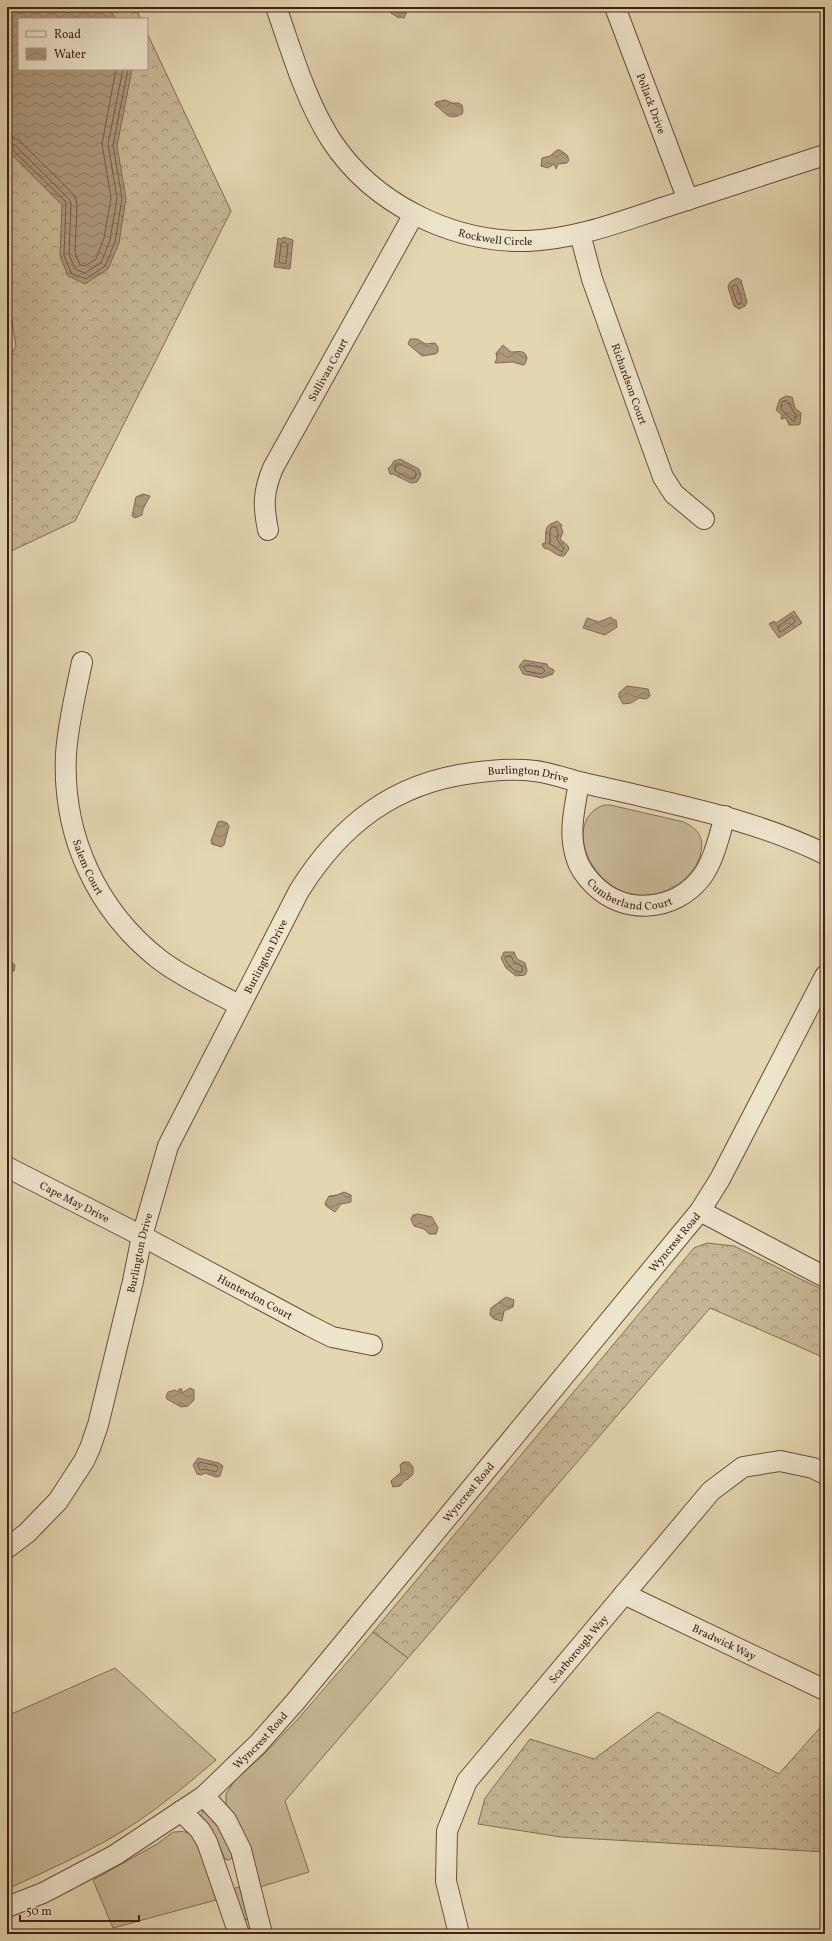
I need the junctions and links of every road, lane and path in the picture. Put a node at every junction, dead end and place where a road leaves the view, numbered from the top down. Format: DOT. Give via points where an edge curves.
graph roads {
  1 [pos="276,7"];
  2 [pos="615,7"];
  3 [pos="825,155"];
  4 [pos="688,200"];
  5 [pos="414,214"];
  6 [pos="580,234"];
  7 [pos="704,519"];
  8 [pos="268,530"];
  9 [pos="82,662"];
  10 [pos="579,782"];
  11 [pos="725,816"];
  12 [pos="825,854"];
  13 [pos="825,976"];
  14 [pos="239,1005"];
  15 [pos="7,1167"];
  16 [pos="700,1211"];
  17 [pos="142,1236"];
  18 [pos="825,1277"];
  19 [pos="372,1346"];
  20 [pos="825,1474"];
  21 [pos="7,1548"];
  22 [pos="624,1594"];
  23 [pos="825,1690"];
  24 [pos="204,1796"];
  25 [pos="181,1811"];
  26 [pos="244,1862"];
  27 [pos="218,1870"];
  28 [pos="7,1907"];
  29 [pos="239,1934"];
  30 [pos="262,1934"];
  31 [pos="459,1934"];
  1 -- 5 [label="street, Rockwell Circle" via="307,97 331,141 367,181"];
  2 -- 4 [label="street, Pollack Drive"];
  3 -- 4 [label="street, Rockwell Circle"];
  4 -- 6 [label="street, Rockwell Circle"];
  5 -- 6 [label="street, Rockwell Circle" via="437,225 491,238 528,241"];
  5 -- 8 [label="street, Sullivan Court" via="273,468 264,496"];
  6 -- 7 [label="street, Richardson Court" via="592,279 663,477 674,494"];
  9 -- 14 [label="street, Salem Court" via="69,725 65,778 70,820 84,863 108,907 140,943 178,972"];
  10 -- 11 [label="street, Burlington Drive"];
  10 -- 11 [label="street, Cumberland Court" via="571,840 576,858 588,879 621,903 640,906 660,904 689,890 702,878 708,866"];
  10 -- 14 [label="street, Burlington Drive" via="534,771 496,770 440,778 384,802 345,832 312,870"];
  11 -- 12 [label="street, Burlington Drive" via="790,837"];
  13 -- 16 [label="street, Wyncrest Road" via="720,1179"];
  14 -- 17 [label="street, Burlington Drive" via="168,1146"];
  15 -- 17 [label="street, Cape May Drive"];
  16 -- 18 [label="street"];
  16 -- 24 [label="street, Wyncrest Road" via="295,1702 258,1744"];
  17 -- 19 [label="street, Hunterdon Court" via="332,1337"];
  17 -- 21 [label="street, Burlington Drive" via="98,1425 90,1448 58,1501 27,1533"];
  20 -- 22 [label="street, Scarborough Way" via="813,1468 780,1461 743,1467 711,1490"];
  22 -- 23 [label="street, Bradwick Way"];
  22 -- 31 [label="street, Scarborough Way" via="467,1781 447,1830 446,1881"];
  24 -- 25 [label="street, Wyncrest Road"];
  24 -- 26 [label="street" via="226,1820"];
  25 -- 27 [label="street" via="204,1836"];
  25 -- 28 [label="street, Wyncrest Road" via="115,1855 43,1893"];
  26 -- 27 [label="street"];
  26 -- 30 [label="street"];
  27 -- 29 [label="street"];
}
